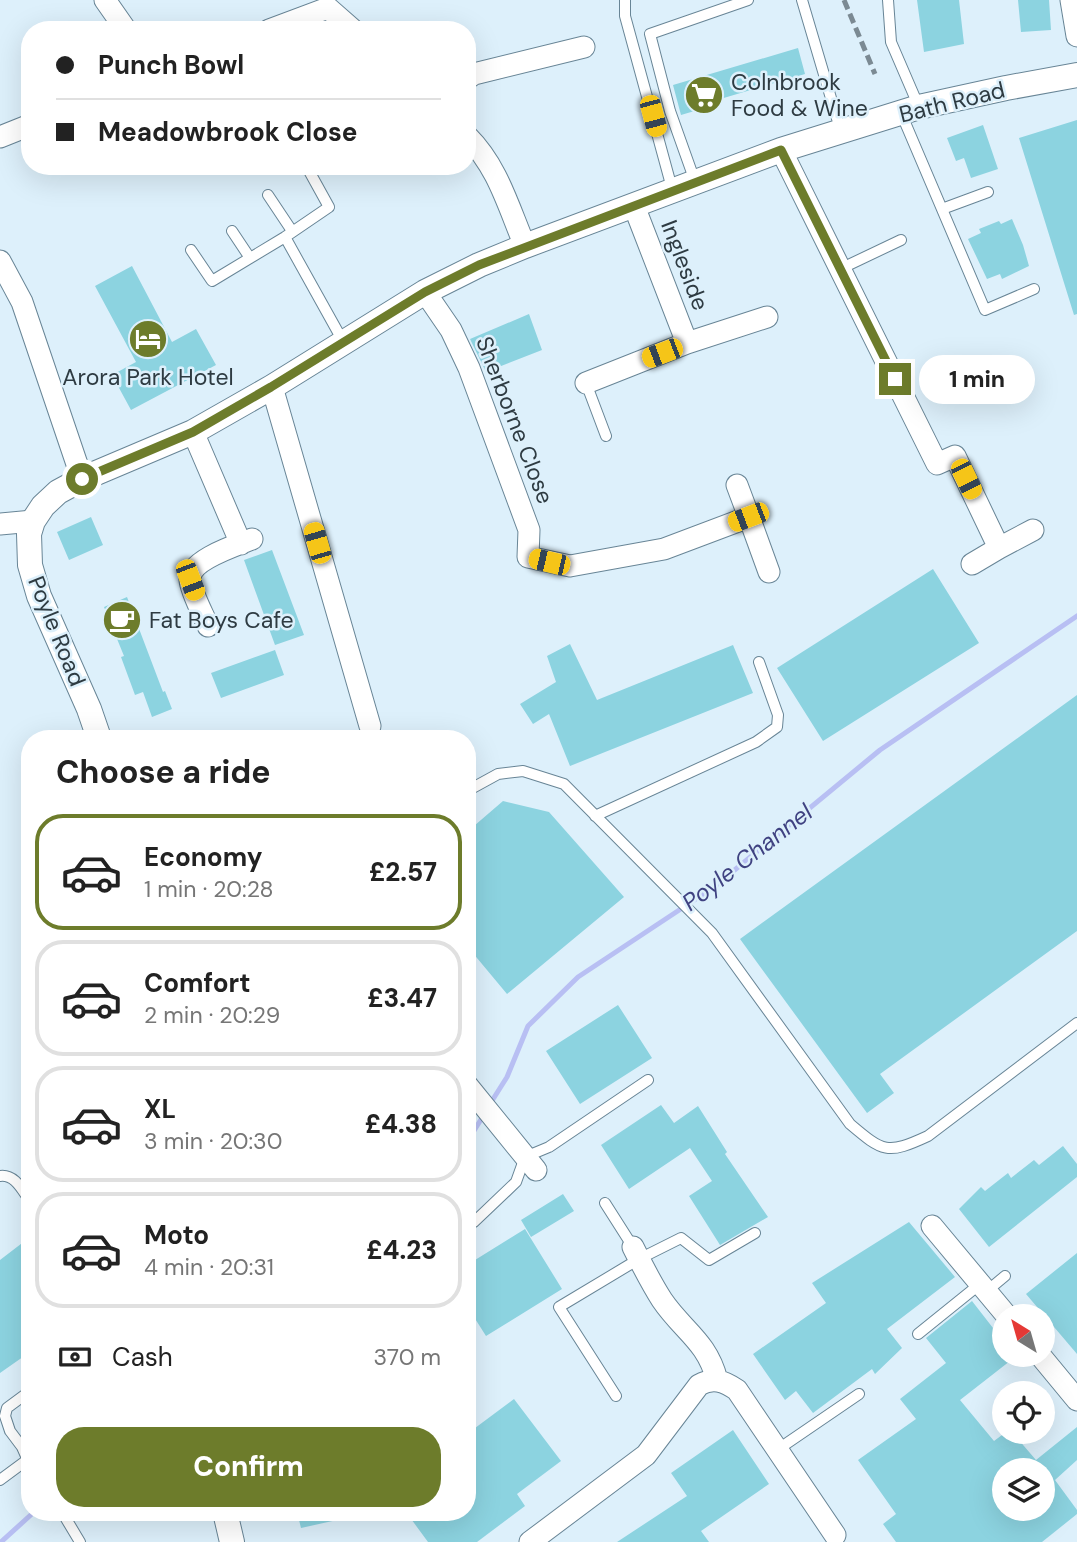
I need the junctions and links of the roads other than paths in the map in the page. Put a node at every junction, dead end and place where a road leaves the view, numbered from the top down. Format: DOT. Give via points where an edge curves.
graph roads {
  1 [pos="105,0"];
  2 [pos="625,0"];
  3 [pos="748,0"];
  4 [pos="802,0"];
  5 [pos="888,0"];
  6 [pos="1071,0"];
  7 [pos="327,4"];
  8 [pos="120,21"];
  9 [pos="289,21"];
  10 [pos="344,21"];
  11 [pos="1077,36"];
  12 [pos="584,47"];
  13 [pos="476,74"];
  14 [pos="1077,75"];
  15 [pos="910,110"];
  16 [pos="21,129"];
  17 [pos="841,132"];
  18 [pos="0,137"];
  19 [pos="476,145"];
  20 [pos="781,150"];
  21 [pos="310,175"];
  22 [pos="684,188"];
  23 [pos="988,192"];
  24 [pos="268,195"];
  25 [pos="634,205"];
  26 [pos="942,209"];
  27 [pos="233,231"];
  28 [pos="288,234"];
  29 [pos="901,240"];
  30 [pos="525,246"];
  31 [pos="191,250"];
  32 [pos="250,258"];
  33 [pos="0,261"];
  34 [pos="840,269"];
  35 [pos="1034,289"];
  36 [pos="425,292"];
  37 [pos="767,317"];
  38 [pos="344,343"];
  39 [pos="687,343"];
  40 [pos="586,383"];
  41 [pos="271,387"];
  42 [pos="193,432"];
  43 [pos="606,436"];
  44 [pos="82,479"];
  45 [pos="737,485"];
  46 [pos="748,517"];
  47 [pos="33,521"];
  48 [pos="0,524"];
  49 [pos="1033,530"];
  50 [pos="999,548"];
  51 [pos="972,564"];
  52 [pos="769,572"];
  53 [pos="208,626"];
  54 [pos="759,662"];
  55 [pos="370,726"];
  56 [pos="96,730"];
  57 [pos="476,786"];
  58 [pos="595,816"];
  59 [pos="1077,1023"];
  60 [pos="648,1080"];
  61 [pos="476,1096"];
  62 [pos="524,1156"];
  63 [pos="0,1176"];
  64 [pos="21,1188"];
  65 [pos="605,1203"];
  66 [pos="476,1219"];
  67 [pos="932,1226"];
  68 [pos="755,1233"];
  69 [pos="636,1253"];
  70 [pos="1005,1276"];
  71 [pos="983,1287"];
  72 [pos="997,1304"];
  73 [pos="918,1334"];
  74 [pos="1050,1367"];
  75 [pos="717,1380"];
  76 [pos="859,1394"];
  77 [pos="616,1396"];
  78 [pos="21,1398"];
  79 [pos="1077,1400"];
  80 [pos="21,1446"];
  81 [pos="778,1450"];
  82 [pos="21,1467"];
  83 [pos="0,1480"];
  84 [pos="68,1521"];
  85 [pos="227,1521"];
  86 [pos="830,1538"];
  87 [pos="80,1542"];
  88 [pos="232,1542"];
  89 [pos="530,1542"];
  1 -- 8 [label="street"];
  2 -- 22 [label="lane" via="625,16"];
  3 -- 22 [label="lane" via="650,34"];
  4 -- 17 [label="lane"];
  5 -- 15 [label="lane" via="891,42"];
  6 -- 11 [label="street"];
  7 -- 9 [label="street"];
  7 -- 10 [label="street"];
  12 -- 13 [label="street"];
  14 -- 15 [label="street, Bath Road"];
  15 -- 17 [label="street, Bath Road"];
  15 -- 26 [label="lane"];
  16 -- 18 [label="street"];
  17 -- 20 [label="street, Bath Road"];
  19 -- 30 [label="street" via="495,174"];
  20 -- 22 [label="street, Bath Road"];
  20 -- 34 [label="street"];
  21 -- 28 [label="lane" via="329,207"];
  22 -- 25 [label="street, Bath Road"];
  23 -- 26 [label="lane"];
  24 -- 28 [label="lane"];
  25 -- 30 [label="street, Bath Road"];
  25 -- 39 [label="street, Ingleside"];
  26 -- 35 [label="lane" via="985,310"];
  27 -- 32 [label="lane"];
  28 -- 32 [label="lane"];
  28 -- 38 [label="lane"];
  29 -- 34 [label="lane"];
  30 -- 36 [label="street, Bath Road"];
  31 -- 32 [label="lane" via="212,281"];
  33 -- 44 [label="street" via="22,302"];
  34 -- 50 [label="street" via="925,458 937,464 955,456"];
  36 -- 38 [label="street, Bath Road"];
  36 -- 46 [label="street, Sherborne Close" via="469,368 529,530 528,557 570,566 664,549"];
  37 -- 39 [label="street, Ingleside"];
  38 -- 41 [label="street, Bath Road"];
  39 -- 40 [label="street, Ingleside"];
  40 -- 43 [label="lane"];
  41 -- 42 [label="street, Bath Road"];
  41 -- 55 [label="street"];
  42 -- 44 [label="street, Bath Road"];
  42 -- 53 [label="street" via="246,541 200,562 192,571 190,580"];
  44 -- 47 [label="street, Bath Road" via="58,492"];
  45 -- 46 [label="street"];
  46 -- 52 [label="street"];
  47 -- 48 [label="street"];
  47 -- 56 [label="street, Poyle Road" via="30,565 39,596"];
  49 -- 50 [label="street"];
  50 -- 51 [label="street"];
  54 -- 58 [label="lane" via="778,715 777,727 756,742"];
  57 -- 58 [label="lane" via="498,774 523,771 564,784"];
  58 -- 59 [label="lane" via="712,933 850,1124 875,1145 900,1149 928,1136"];
  60 -- 62 [label="lane" via="549,1147"];
  61 -- 62 [label="street"];
  62 -- 66 [label="lane" via="516,1182"];
  63 -- 64 [label="lane" via="15,1180"];
  65 -- 69 [label="lane"];
  67 -- 71 [label="street"];
  68 -- 69 [label="lane" via="709,1260 681,1238"];
  69 -- 75 [label="street" via="663,1301 714,1366"];
  69 -- 77 [label="lane" via="559,1307"];
  70 -- 71 [label="lane"];
  71 -- 72 [label="street"];
  71 -- 73 [label="lane"];
  74 -- 79 [label="street"];
  75 -- 81 [label="street" via="737,1390"];
  75 -- 89 [label="street" via="699,1385 646,1455"];
  76 -- 81 [label="lane"];
  78 -- 80 [label="lane" via="7,1408 5,1416"];
  81 -- 86 [label="street"];
  82 -- 83 [label="lane"];
  84 -- 87 [label="lane"];
  85 -- 88 [label="street"];
}
